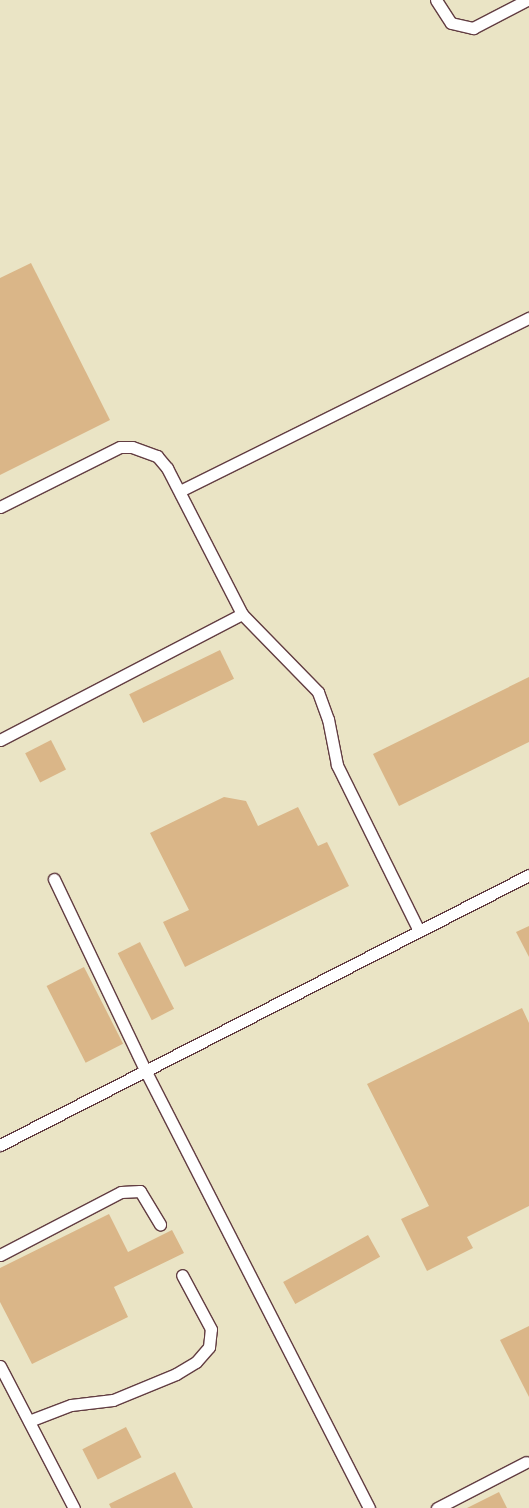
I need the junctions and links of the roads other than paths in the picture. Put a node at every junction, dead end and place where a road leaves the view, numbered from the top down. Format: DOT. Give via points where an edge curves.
graph roads {
  1 [pos="436,0"];
  2 [pos="527,0"];
  3 [pos="529,318"];
  4 [pos="180,491"];
  5 [pos="0,507"];
  6 [pos="242,614"];
  7 [pos="0,740"];
  8 [pos="529,875"];
  9 [pos="54,880"];
  10 [pos="419,931"];
  11 [pos="145,1070"];
  12 [pos="0,1145"];
  13 [pos="160,1224"];
  14 [pos="0,1255"];
  15 [pos="182,1276"];
  16 [pos="0,1366"];
  17 [pos="29,1421"];
  18 [pos="526,1462"];
  19 [pos="74,1508"];
  20 [pos="369,1508"];
  21 [pos="437,1508"];
  1 -- 2 [label="lane" via="451,23 473,28"];
  3 -- 4 [label="lane"];
  4 -- 5 [label="lane" via="157,456 132,447 120,447"];
  4 -- 6 [label="lane"];
  6 -- 7 [label="lane"];
  6 -- 10 [label="lane" via="318,692 328,719 337,765"];
  8 -- 10 [label="lane"];
  9 -- 11 [label="lane"];
  10 -- 11 [label="lane"];
  11 -- 12 [label="lane"];
  11 -- 20 [label="lane"];
  13 -- 14 [label="lane" via="140,1191 121,1192"];
  15 -- 17 [label="lane" via="211,1329 209,1347 196,1362 176,1374 113,1400 57,1409"];
  16 -- 17 [label="lane"];
  17 -- 19 [label="lane"];
  18 -- 21 [label="lane"];
}
